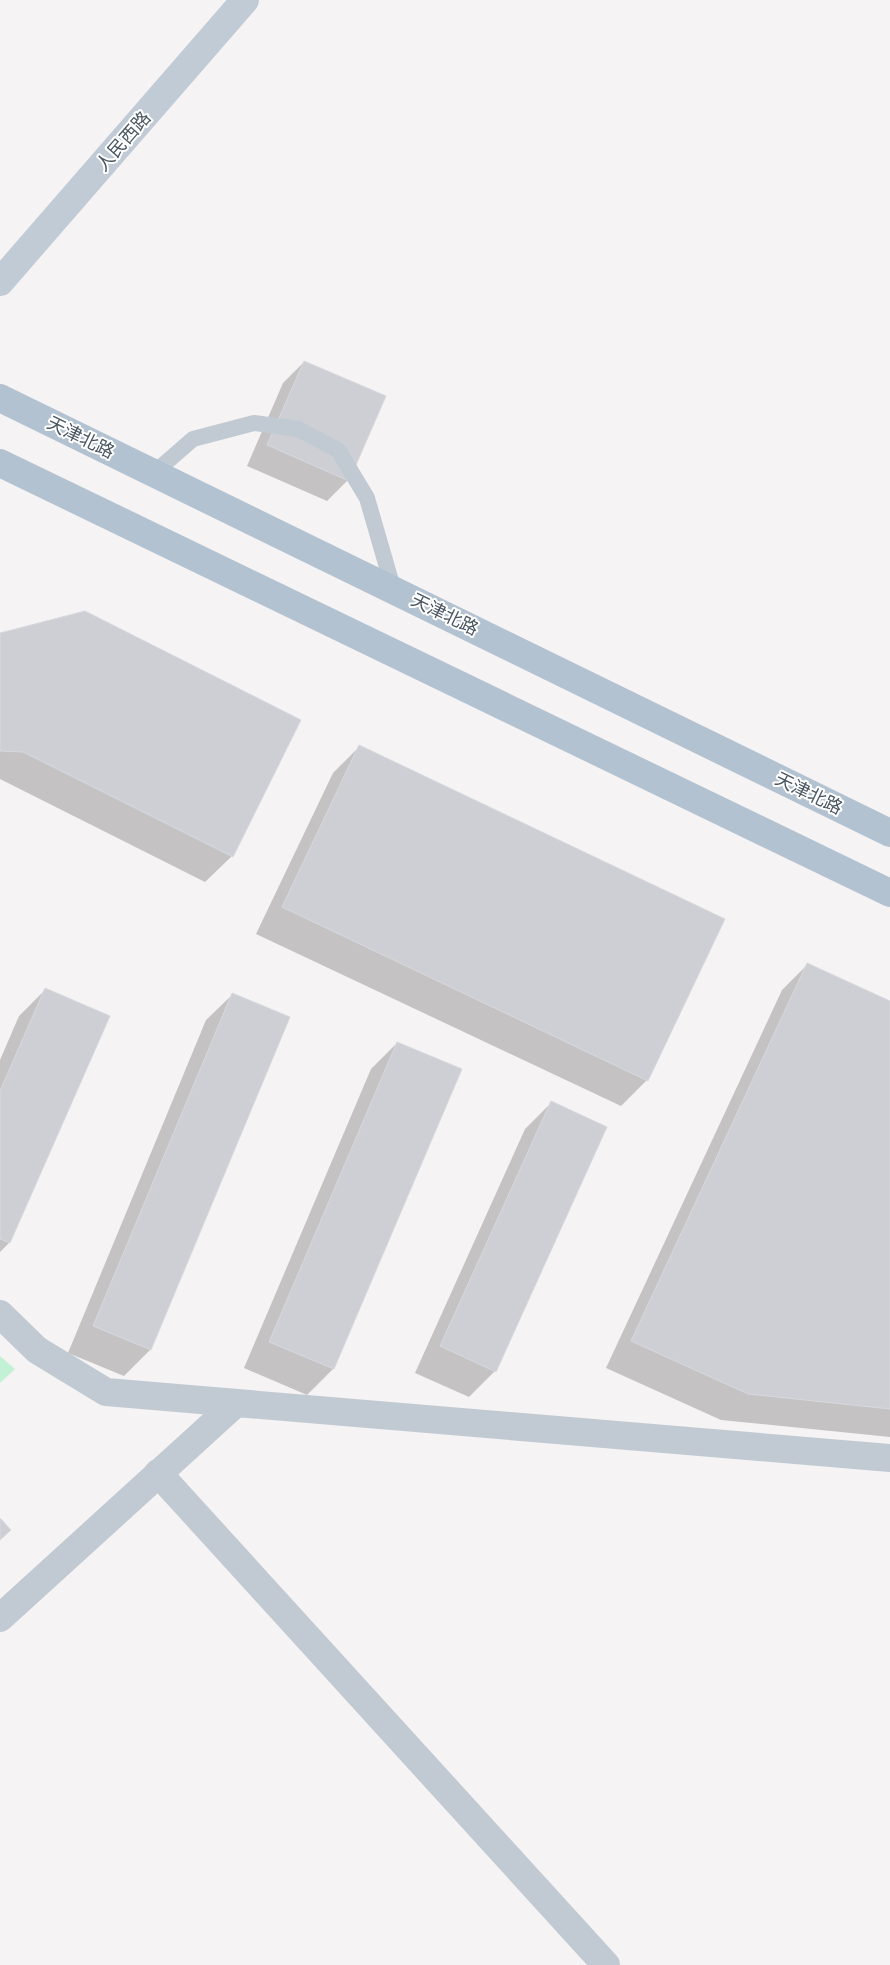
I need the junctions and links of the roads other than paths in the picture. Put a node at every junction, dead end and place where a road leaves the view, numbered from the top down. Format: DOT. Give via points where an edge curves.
graph roads {
  1 [pos="245,0"];
  2 [pos="0,282"];
  3 [pos="0,398"];
  4 [pos="0,463"];
  5 [pos="156,472"];
  6 [pos="393,588"];
  7 [pos="890,833"];
  8 [pos="890,893"];
  9 [pos="0,1314"];
  10 [pos="235,1404"];
  11 [pos="890,1458"];
  12 [pos="158,1473"];
  13 [pos="0,1618"];
  14 [pos="606,1965"];
  1 -- 2 [label="main road, 人民西路"];
  3 -- 5 [label="main road, 天津北路"];
  4 -- 8 [label="main road"];
  5 -- 6 [label="main road, 天津北路"];
  5 -- 6 [label="lane" via="193,439 254,423 298,429 338,450 367,498"];
  6 -- 7 [label="main road, 天津北路"];
  9 -- 10 [label="street" via="37,1350 106,1392"];
  10 -- 11 [label="street"];
  10 -- 12 [label="street"];
  12 -- 13 [label="street"];
  12 -- 14 [label="street"];
}
